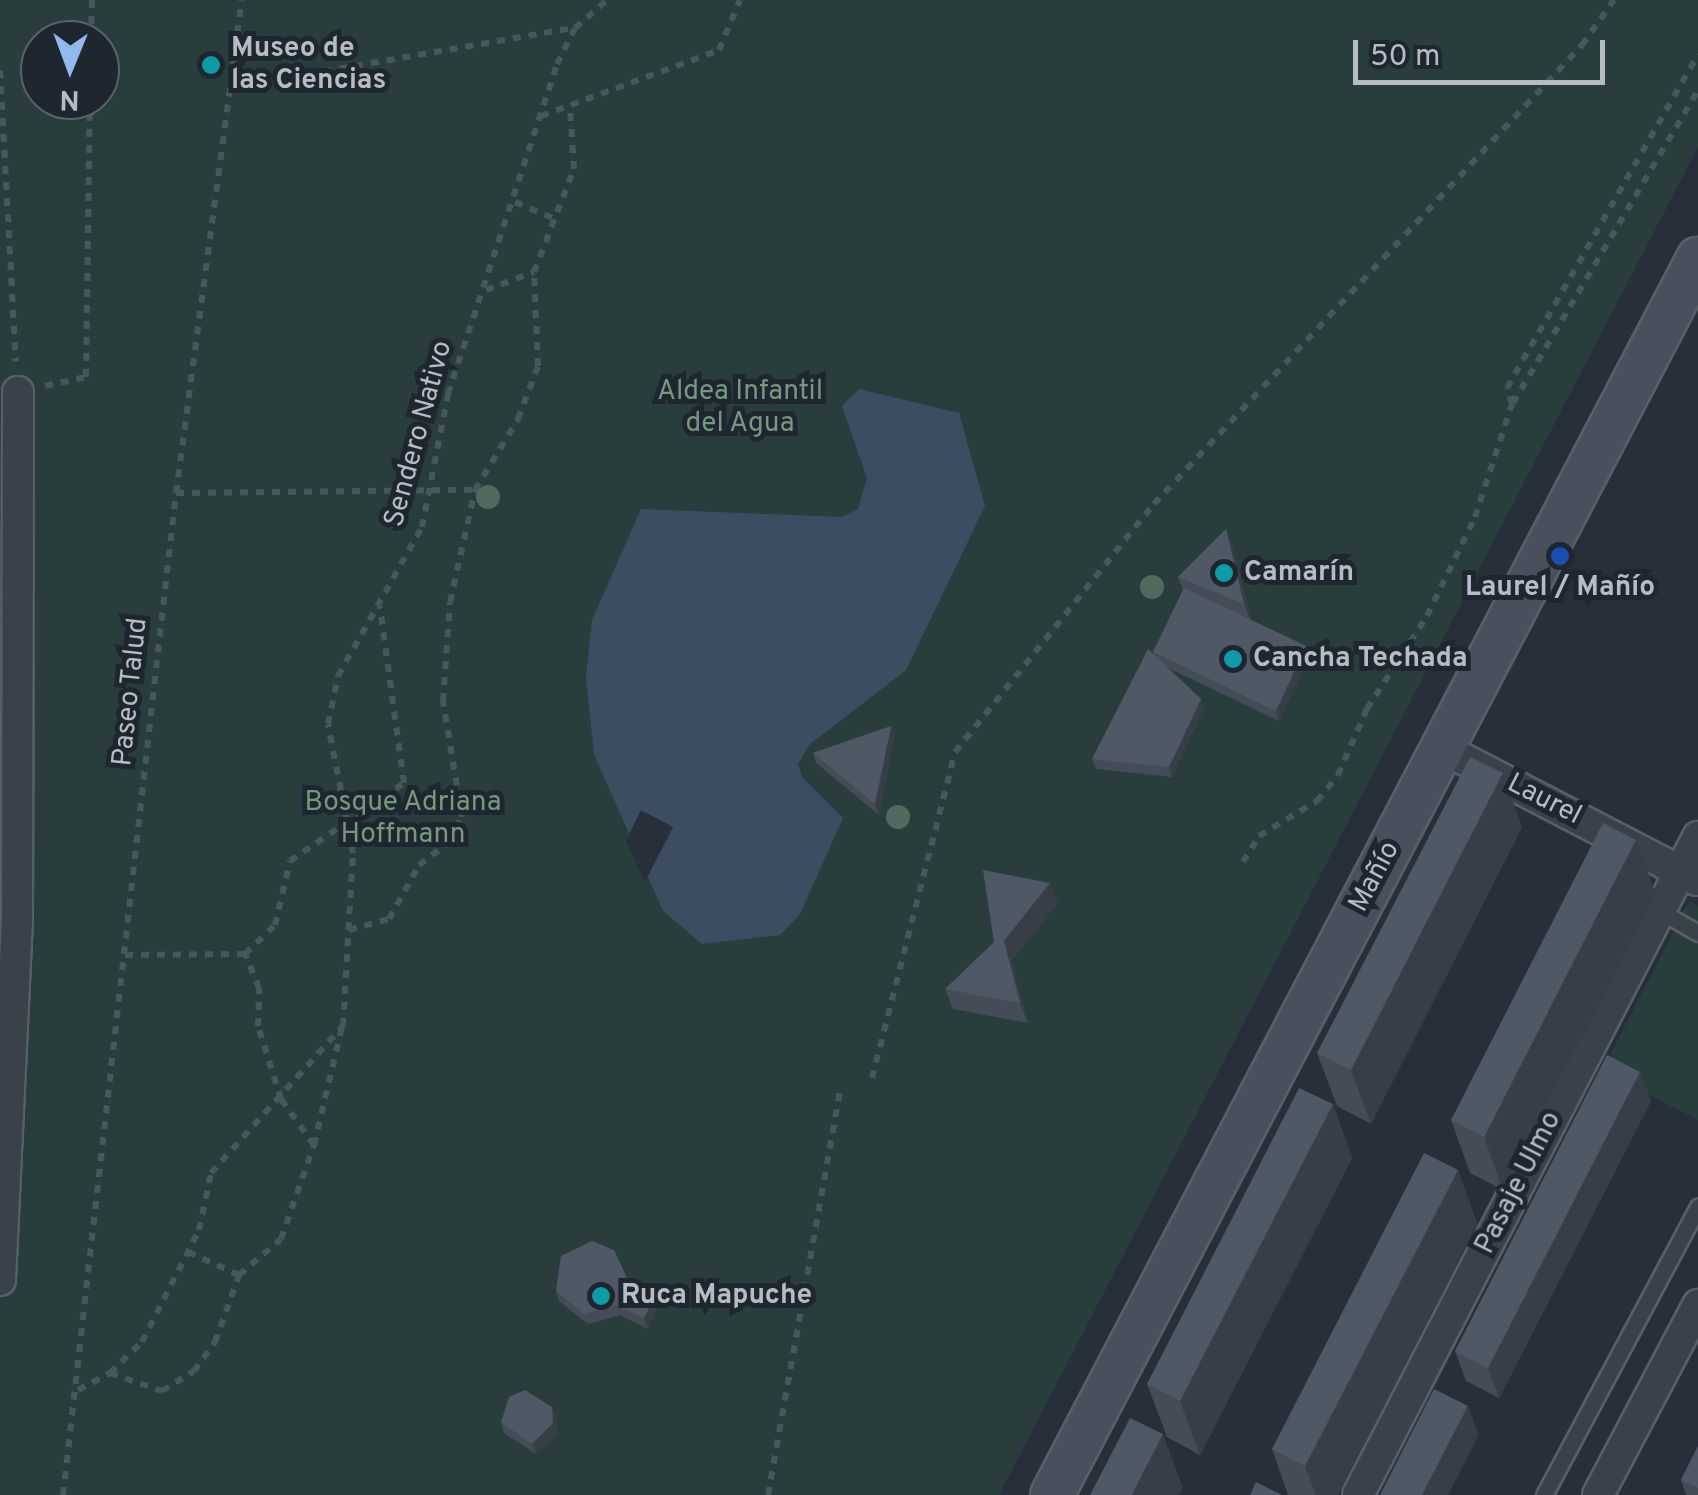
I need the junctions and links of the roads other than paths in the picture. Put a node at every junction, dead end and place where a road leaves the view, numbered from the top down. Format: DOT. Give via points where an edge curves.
graph roads {
  1 [pos="1698,259"];
  2 [pos="18,392"];
  3 [pos="1442,748"];
  4 [pos="1698,837"];
  5 [pos="1689,876"];
  6 [pos="1660,911"];
  7 [pos="1698,933"];
  8 [pos="1698,1207"];
  9 [pos="0,1280"];
  10 [pos="1698,1305"];
  11 [pos="1052,1495"];
  12 [pos="1358,1495"];
  13 [pos="1544,1495"];
  14 [pos="1598,1495"];
  1 -- 3 [label="street, Mañío"];
  2 -- 9 [label="street" via="17,923"];
  3 -- 5 [label="street, Laurel"];
  3 -- 11 [label="street, Mañío"];
  4 -- 5 [label="street, Pasaje Ulmo"];
  5 -- 6 [label="street, Pasaje Ulmo"];
  6 -- 7 [label="lane"];
  6 -- 12 [label="street, Pasaje Ulmo"];
  8 -- 13 [label="lane"];
  10 -- 14 [label="street"];
}
